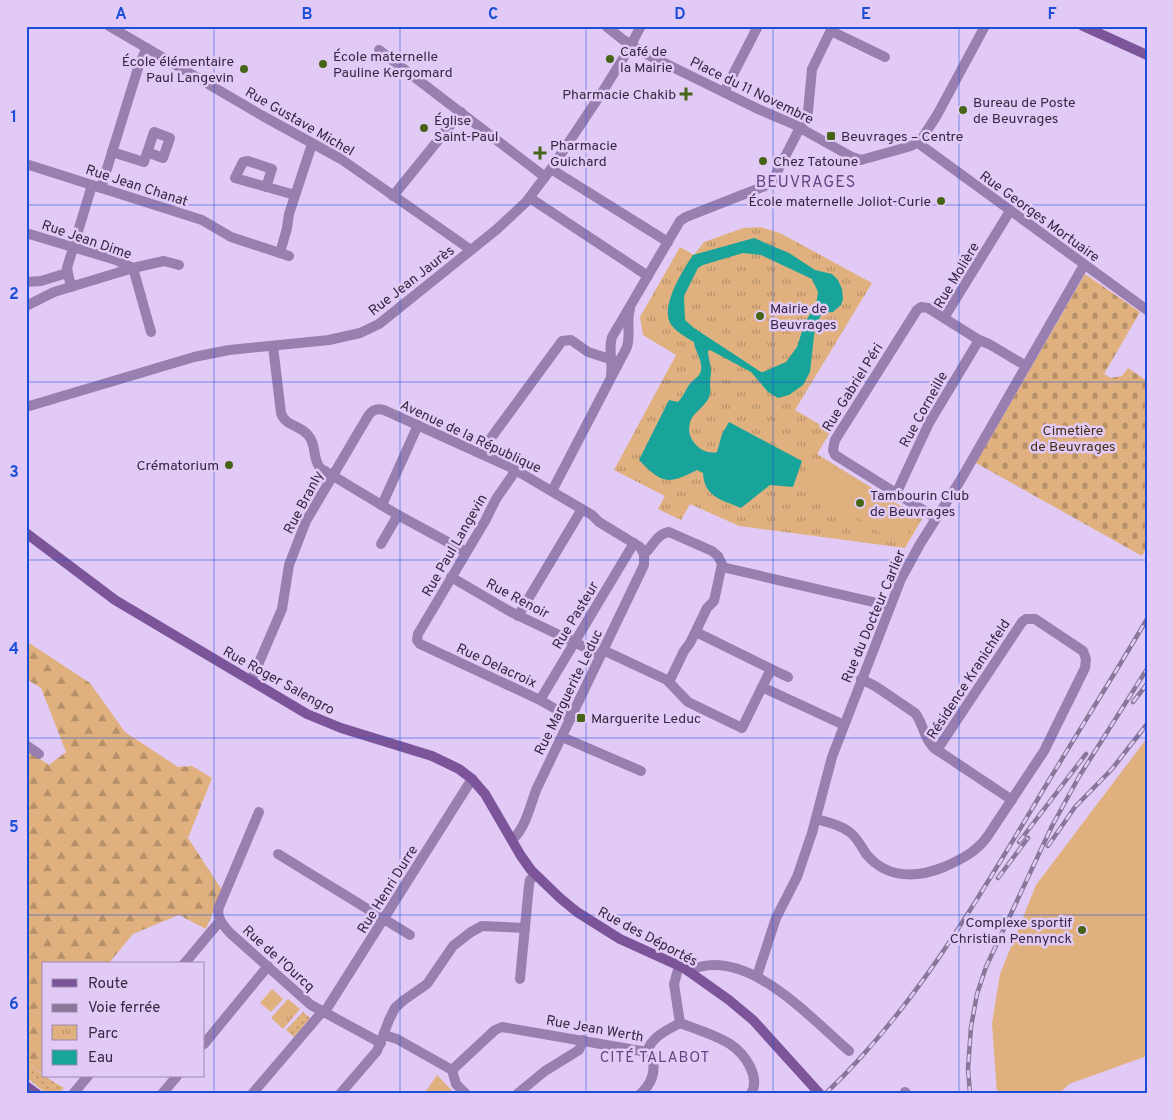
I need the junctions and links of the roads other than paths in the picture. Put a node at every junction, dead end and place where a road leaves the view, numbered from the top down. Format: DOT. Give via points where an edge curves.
graph roads {
  1 [pos="109,26"];
  2 [pos="606,26"];
  3 [pos="640,26"];
  4 [pos="758,26"];
  5 [pos="985,26"];
  6 [pos="1083,26"];
  7 [pos="832,28"];
  8 [pos="631,45"];
  9 [pos="147,48"];
  10 [pos="379,50"];
  11 [pos="1147,55"];
  12 [pos="885,57"];
  13 [pos="724,92"];
  14 [pos="461,112"];
  15 [pos="801,128"];
  16 [pos="918,143"];
  17 [pos="312,144"];
  18 [pos="112,152"];
  19 [pos="147,152"];
  20 [pos="26,164"];
  21 [pos="548,173"];
  22 [pos="97,187"];
  23 [pos="266,187"];
  24 [pos="295,195"];
  25 [pos="393,196"];
  26 [pos="530,198"];
  27 [pos="1010,211"];
  28 [pos="26,233"];
  29 [pos="668,242"];
  30 [pos="73,248"];
  31 [pos="471,250"];
  32 [pos="179,265"];
  33 [pos="1084,265"];
  34 [pos="133,268"];
  35 [pos="67,273"];
  36 [pos="648,276"];
  37 [pos="26,282"];
  38 [pos="71,287"];
  39 [pos="632,305"];
  40 [pos="26,306"];
  41 [pos="1147,310"];
  42 [pos="944,318"];
  43 [pos="152,332"];
  44 [pos="979,340"];
  45 [pos="273,346"];
  46 [pos="616,360"];
  47 [pos="1026,366"];
  48 [pos="26,407"];
  49 [pos="384,410"];
  50 [pos="418,425"];
  51 [pos="480,453"];
  52 [pos="516,470"];
  53 [pos="332,476"];
  54 [pos="552,491"];
  55 [pos="896,494"];
  56 [pos="382,505"];
  57 [pos="582,510"];
  58 [pos="398,515"];
  59 [pos="936,518"];
  60 [pos="26,534"];
  61 [pos="634,543"];
  62 [pos="381,544"];
  63 [pos="466,552"];
  64 [pos="644,554"];
  65 [pos="722,567"];
  66 [pos="451,577"];
  67 [pos="890,607"];
  68 [pos="518,616"];
  69 [pos="696,632"];
  70 [pos="418,634"];
  71 [pos="574,642"];
  72 [pos="602,652"];
  73 [pos="771,669"];
  74 [pos="788,677"];
  75 [pos="861,680"];
  76 [pos="251,681"];
  77 [pos="669,682"];
  78 [pos="762,687"];
  79 [pos="540,700"];
  80 [pos="571,718"];
  81 [pos="844,725"];
  82 [pos="562,737"];
  83 [pos="26,745"];
  84 [pos="937,750"];
  85 [pos="39,754"];
  86 [pos="641,771"];
  87 [pos="472,779"];
  88 [pos="1012,800"];
  89 [pos="259,812"];
  90 [pos="816,819"];
  91 [pos="512,840"];
  92 [pos="278,854"];
  93 [pos="535,875"];
  94 [pos="384,919"];
  95 [pos="220,921"];
  96 [pos="524,928"];
  97 [pos="410,935"];
  98 [pos="186,962"];
  99 [pos="268,966"];
  100 [pos="684,969"];
  101 [pos="757,976"];
  102 [pos="520,980"];
  103 [pos="323,1012"];
  104 [pos="680,1022"];
  105 [pos="383,1039"];
  106 [pos="583,1040"];
  107 [pos="205,1043"];
  108 [pos="849,1051"];
  109 [pos="647,1052"];
  110 [pos="452,1070"];
  111 [pos="87,1078"];
  112 [pos="175,1078"];
  113 [pos="26,1086"];
  114 [pos="817,1091"];
  115 [pos="77,1092"];
  116 [pos="37,1094"];
  117 [pos="162,1094"];
  118 [pos="252,1094"];
  119 [pos="340,1094"];
  120 [pos="466,1094"];
  121 [pos="518,1094"];
  122 [pos="640,1094"];
  123 [pos="751,1094"];
  1 -- 9 [label="street, Rue Gustave Michel"];
  2 -- 8 [label="street, Place du 11 Novembre"];
  3 -- 8 [label="street, Rue Jean Jaurès"];
  4 -- 13 [label="street"];
  5 -- 16 [label="street" via="934,121"];
  6 -- 11 [label="street"];
  7 -- 12 [label="street"];
  7 -- 15 [label="street" via="812,69 810,108"];
  8 -- 13 [label="street, Place du 11 Novembre"];
  8 -- 21 [label="street, Rue Jean Jaurès"];
  9 -- 17 [label="street, Rue Gustave Michel"];
  9 -- 18 [label="street" via="138,66"];
  10 -- 14 [label="street"];
  13 -- 15 [label="street, Place du 11 Novembre"];
  14 -- 21 [label="street"];
  14 -- 25 [label="street"];
  15 -- 16 [label="street, Place du 11 Novembre" via="861,160"];
  15 -- 29 [label="street" via="771,183 683,218"];
  16 -- 27 [label="street, Rue Georges Mortuaire"];
  17 -- 24 [label="street"];
  17 -- 25 [label="street, Rue Gustave Michel" via="346,162"];
  18 -- 19 [label="street" via="144,162"];
  18 -- 22 [label="street"];
  20 -- 22 [label="street, Rue Jean Chanat"];
  21 -- 26 [label="street, Rue Jean Jaurès"];
  21 -- 29 [label="street"];
  22 -- 24 [label="street, Rue Jean Chanat" via="202,220 236,238 284,254"];
  22 -- 30 [label="street"];
  23 -- 24 [label="street"];
  25 -- 31 [label="street, Rue Gustave Michel"];
  26 -- 31 [label="street, Rue Jean Jaurès"];
  26 -- 36 [label="street"];
  27 -- 33 [label="street, Rue Georges Mortuaire"];
  27 -- 42 [label="street, Rue Molière"];
  28 -- 30 [label="street, Rue Jean Dime"];
  29 -- 36 [label="street"];
  30 -- 34 [label="street, Rue Jean Dime"];
  30 -- 35 [label="street"];
  31 -- 45 [label="street, Rue Jean Jaurès" via="374,327 329,340"];
  32 -- 34 [label="street" via="164,261"];
  33 -- 41 [label="street, Rue Georges Mortuaire"];
  33 -- 47 [label="street, Rue du Docteur Carlier"];
  34 -- 38 [label="street"];
  34 -- 43 [label="street, Rue Jean Dime"];
  35 -- 37 [label="street" via="38,282"];
  35 -- 38 [label="street"];
  36 -- 39 [label="street"];
  38 -- 40 [label="street"];
  39 -- 46 [label="street" via="628,317 629,341"];
  39 -- 46 [label="street" via="611,339"];
  42 -- 44 [label="street, Rue Molière"];
  42 -- 55 [label="street, Rue Gabriel Péri" via="926,307 917,310 834,443 835,455"];
  44 -- 47 [label="street, Rue Molière"];
  44 -- 55 [label="street, Rue Corneille" via="929,423"];
  45 -- 48 [label="street, Rue Jean Jaurès" via="190,358"];
  45 -- 53 [label="street" via="282,416 309,436 315,445 317,463"];
  46 -- 51 [label="street" via="588,352 571,340 562,340"];
  46 -- 54 [label="street"];
  47 -- 59 [label="street, Rue du Docteur Carlier"];
  49 -- 50 [label="street, Avenue de la République"];
  49 -- 53 [label="street, Rue Branly" via="370,412"];
  50 -- 51 [label="street, Avenue de la République"];
  50 -- 56 [label="street"];
  51 -- 52 [label="street, Avenue de la République"];
  52 -- 54 [label="street, Avenue de la République"];
  52 -- 63 [label="street, Rue Paul Langevin"];
  53 -- 56 [label="street"];
  53 -- 76 [label="street, Rue Branly" via="308,517 293,553 282,609"];
  54 -- 57 [label="street, Avenue de la République"];
  55 -- 59 [label="street, Rue Gabriel Péri"];
  56 -- 58 [label="street"];
  57 -- 61 [label="street, Avenue de la République"];
  57 -- 68 [label="street"];
  58 -- 62 [label="street"];
  58 -- 63 [label="street"];
  59 -- 67 [label="street, Rue du Docteur Carlier" via="907,566"];
  60 -- 76 [label="street, Rue Roger Salengro" via="115,600"];
  61 -- 64 [label="street, Avenue de la République"];
  61 -- 71 [label="street, Rue Pasteur"];
  63 -- 66 [label="street, Rue Paul Langevin"];
  64 -- 65 [label="street" via="659,536 669,532 712,551 720,558"];
  64 -- 72 [label="street, Rue Marguerite Leduc" via="642,569"];
  65 -- 67 [label="street"];
  65 -- 69 [label="street" via="714,601"];
  66 -- 68 [label="street, Rue Renoir"];
  66 -- 70 [label="street, Rue Paul Langevin"];
  67 -- 75 [label="street, Rue du Docteur Carlier"];
  68 -- 71 [label="street, Rue Renoir"];
  69 -- 73 [label="street"];
  69 -- 77 [label="street"];
  70 -- 79 [label="street, Rue Delacroix" via="420,644"];
  71 -- 72 [label="street, Rue Renoir"];
  71 -- 79 [label="street, Rue Pasteur"];
  72 -- 77 [label="street, Rue Renoir"];
  72 -- 80 [label="street, Rue Marguerite Leduc"];
  73 -- 74 [label="street"];
  73 -- 78 [label="street"];
  75 -- 81 [label="street, Rue du Docteur Carlier"];
  75 -- 84 [label="street" via="876,686 915,713 927,740"];
  76 -- 87 [label="street, Rue Roger Salengro" via="322,721 432,756 459,768"];
  77 -- 78 [label="street" via="688,702 742,728"];
  78 -- 81 [label="street"];
  79 -- 80 [label="street, Rue Delacroix"];
  80 -- 82 [label="street, Rue Marguerite Leduc"];
  81 -- 90 [label="street, Rue du Docteur Carlier" via="830,762"];
  82 -- 86 [label="street"];
  82 -- 91 [label="street, Rue Marguerite Leduc" via="526,818"];
  83 -- 85 [label="street"];
  84 -- 88 [label="street, Résidence Kranichfeld"];
  84 -- 88 [label="street, Résidence Kranichfeld" via="1026,619 1035,619 1079,647 1085,656 1085,668 1051,738"];
  87 -- 91 [label="street, Rue Roger Salengro" via="485,794"];
  87 -- 94 [label="street, Rue Henri Durre"];
  88 -- 90 [label="street" via="976,850 942,868 915,875 899,874 884,868 847,830"];
  89 -- 95 [label="street" via="219,907"];
  90 -- 101 [label="street, Rue du Docteur Carlier" via="796,877 774,923"];
  91 -- 93 [label="street, Rue des Déportés"];
  92 -- 94 [label="street"];
  93 -- 96 [label="street" via="530,880"];
  93 -- 100 [label="street, Rue des Déportés" via="584,917 631,945"];
  94 -- 97 [label="street"];
  94 -- 103 [label="street, Rue Henri Durre"];
  95 -- 98 [label="street"];
  95 -- 99 [label="street, Rue de l'Ourcq"];
  96 -- 102 [label="street"];
  96 -- 105 [label="street" via="486,926 467,934 450,949 427,984 395,1008"];
  99 -- 103 [label="street, Rue de l'Ourcq" via="308,1003"];
  99 -- 107 [label="street"];
  100 -- 101 [label="street" via="713,965 736,968"];
  100 -- 104 [label="street" via="674,984"];
  100 -- 114 [label="street, Rue des Déportés" via="747,1015"];
  101 -- 108 [label="street"];
  103 -- 105 [label="street, Rue de l'Ourcq"];
  103 -- 118 [label="street, Rue Henri Durre"];
  104 -- 109 [label="street, Rue Jean Werth" via="654,1039"];
  104 -- 123 [label="street" via="735,1048 754,1073"];
  105 -- 110 [label="street, Rue de l'Ourcq" via="398,1039"];
  105 -- 119 [label="street" via="375,1054"];
  106 -- 109 [label="street, Rue Jean Werth"];
  106 -- 110 [label="street, Rue Jean Werth" via="499,1027"];
  106 -- 121 [label="street" via="579,1050 545,1071"];
  109 -- 122 [label="street" via="652,1056 653,1072 650,1084"];
  110 -- 120 [label="street" via="456,1084"];
  111 -- 115 [label="street"];
  112 -- 117 [label="street"];
  113 -- 116 [label="street"];
}
